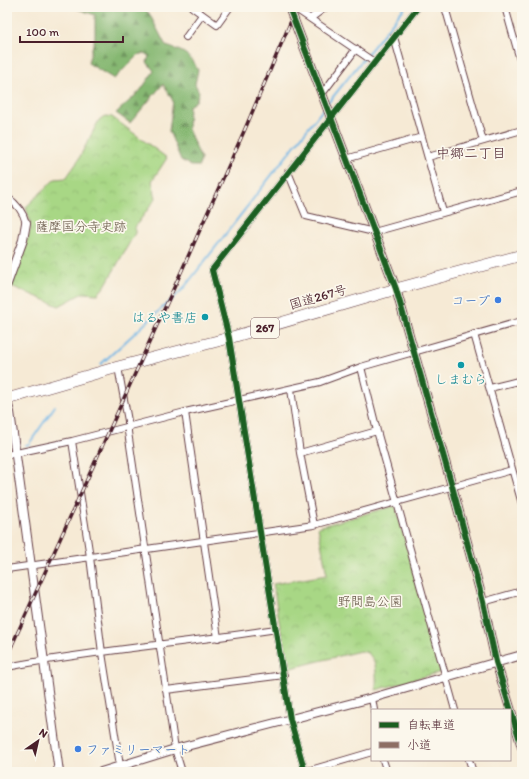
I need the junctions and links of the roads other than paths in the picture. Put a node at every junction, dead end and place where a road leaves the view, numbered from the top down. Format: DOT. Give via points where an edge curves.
graph roads {
  1 [pos="192,7"];
  2 [pos="230,7"];
  3 [pos="289,7"];
  4 [pos="293,7"];
  5 [pos="326,7"];
  6 [pos="418,7"];
  7 [pos="445,7"];
  8 [pos="505,7"];
  9 [pos="202,14"];
  10 [pos="311,18"];
  11 [pos="186,37"];
  12 [pos="394,38"];
  13 [pos="358,51"];
  14 [pos="374,62"];
  15 [pos="522,67"];
  16 [pos="323,98"];
  17 [pos="330,115"];
  18 [pos="522,130"];
  19 [pos="422,137"];
  20 [pos="483,141"];
  21 [pos="428,157"];
  22 [pos="346,158"];
  23 [pos="288,172"];
  24 [pos="522,191"];
  25 [pos="7,197"];
  26 [pos="443,212"];
  27 [pos="26,223"];
  28 [pos="374,232"];
  29 [pos="522,256"];
  30 [pos="7,284"];
  31 [pos="396,289"];
  32 [pos="522,321"];
  33 [pos="474,334"];
  34 [pos="229,338"];
  35 [pos="413,351"];
  36 [pos="118,367"];
  37 [pos="361,367"];
  38 [pos="522,380"];
  39 [pos="490,388"];
  40 [pos="291,389"];
  41 [pos="7,399"];
  42 [pos="238,400"];
  43 [pos="7,402"];
  44 [pos="185,412"];
  45 [pos="128,427"];
  46 [pos="377,431"];
  47 [pos="72,441"];
  48 [pos="300,453"];
  49 [pos="16,454"];
  50 [pos="7,455"];
  51 [pos="512,470"];
  52 [pos="452,486"];
  53 [pos="398,502"];
  54 [pos="522,504"];
  55 [pos="314,525"];
  56 [pos="260,532"];
  57 [pos="204,541"];
  58 [pos="146,549"];
  59 [pos="90,557"];
  60 [pos="32,565"];
  61 [pos="7,569"];
  62 [pos="522,591"];
  63 [pos="482,602"];
  64 [pos="276,629"];
  65 [pos="218,638"];
  66 [pos="160,645"];
  67 [pos="102,653"];
  68 [pos="522,655"];
  69 [pos="44,660"];
  70 [pos="496,662"];
  71 [pos="7,667"];
  72 [pos="284,675"];
  73 [pos="446,676"];
  74 [pos="166,690"];
  75 [pos="372,698"];
  76 [pos="374,709"];
  77 [pos="455,709"];
  78 [pos="510,709"];
  79 [pos="511,711"];
  80 [pos="290,719"];
  81 [pos="522,747"];
  82 [pos="175,749"];
  83 [pos="371,752"];
  84 [pos="384,761"];
  85 [pos="469,761"];
  86 [pos="120,770"];
  87 [pos="60,772"];
  88 [pos="101,772"];
  89 [pos="182,772"];
  90 [pos="305,772"];
  91 [pos="387,772"];
  92 [pos="473,772"];
  1 -- 9 [label="street"];
  2 -- 9 [label="street" via="217,25"];
  3 -- 16 [label="street"];
  4 -- 10 [label="street"];
  5 -- 10 [label="street"];
  6 -- 12 [label="street"];
  7 -- 20 [label="street"];
  8 -- 15 [label="street"];
  9 -- 11 [label="street"];
  10 -- 13 [label="street"];
  12 -- 14 [label="street"];
  12 -- 19 [label="street"];
  13 -- 14 [label="street"];
  13 -- 16 [label="street"];
  14 -- 17 [label="street"];
  16 -- 17 [label="street"];
  17 -- 22 [label="street"];
  17 -- 23 [label="street"];
  18 -- 20 [label="street"];
  19 -- 21 [label="street"];
  19 -- 22 [label="street"];
  20 -- 21 [label="street"];
  21 -- 26 [label="street"];
  22 -- 28 [label="street"];
  23 -- 28 [label="street" via="306,216"];
  23 -- 34 [label="street" via="212,270"];
  24 -- 26 [label="street"];
  25 -- 27 [label="street" via="16,203 25,216"];
  26 -- 28 [label="street"];
  27 -- 30 [label="street" via="23,240"];
  28 -- 31 [label="street"];
  29 -- 31 [label="highway, 国道267号 / 267"];
  31 -- 34 [label="highway, 国道267号 / 267"];
  31 -- 35 [label="street"];
  32 -- 33 [label="street"];
  33 -- 35 [label="street"];
  33 -- 39 [label="street"];
  34 -- 36 [label="highway, 国道267号 / 267"];
  34 -- 42 [label="street"];
  35 -- 37 [label="street"];
  35 -- 52 [label="street"];
  36 -- 41 [label="highway, 国道267号 / 267"];
  36 -- 45 [label="street"];
  37 -- 40 [label="street" via="320,382"];
  37 -- 46 [label="street"];
  38 -- 39 [label="street"];
  39 -- 51 [label="street"];
  40 -- 42 [label="street"];
  40 -- 48 [label="street"];
  42 -- 44 [label="street"];
  42 -- 56 [label="street"];
  43 -- 49 [label="street"];
  44 -- 45 [label="street"];
  44 -- 57 [label="street"];
  45 -- 47 [label="street"];
  45 -- 58 [label="street"];
  46 -- 48 [label="street"];
  46 -- 53 [label="street"];
  47 -- 49 [label="street"];
  47 -- 59 [label="street"];
  48 -- 55 [label="street"];
  49 -- 50 [label="street"];
  49 -- 60 [label="street"];
  51 -- 52 [label="street"];
  51 -- 54 [label="street"];
  52 -- 53 [label="street"];
  52 -- 63 [label="street"];
  53 -- 55 [label="street"];
  53 -- 73 [label="street"];
  55 -- 56 [label="street"];
  56 -- 57 [label="street"];
  56 -- 64 [label="street"];
  57 -- 58 [label="street"];
  57 -- 65 [label="street"];
  58 -- 59 [label="street"];
  58 -- 66 [label="street"];
  59 -- 60 [label="street"];
  59 -- 67 [label="street"];
  60 -- 61 [label="street"];
  60 -- 69 [label="street"];
  62 -- 63 [label="street"];
  63 -- 70 [label="street"];
  64 -- 65 [label="street"];
  64 -- 72 [label="street"];
  65 -- 66 [label="street"];
  66 -- 67 [label="street"];
  66 -- 74 [label="street"];
  67 -- 69 [label="street"];
  67 -- 86 [label="street"];
  68 -- 70 [label="street"];
  69 -- 71 [label="street"];
  69 -- 87 [label="street"];
  70 -- 73 [label="street"];
  70 -- 78 [label="street"];
  72 -- 74 [label="street"];
  72 -- 80 [label="street"];
  73 -- 75 [label="street"];
  73 -- 77 [label="street"];
  74 -- 82 [label="street"];
  75 -- 76 [label="street"];
  75 -- 80 [label="street"];
  79 -- 81 [label="street"];
  80 -- 82 [label="street"];
  80 -- 90 [label="street"];
  82 -- 86 [label="street"];
  82 -- 89 [label="street"];
  83 -- 90 [label="street"];
  84 -- 91 [label="street"];
  85 -- 92 [label="street"];
  86 -- 88 [label="street"];
}
